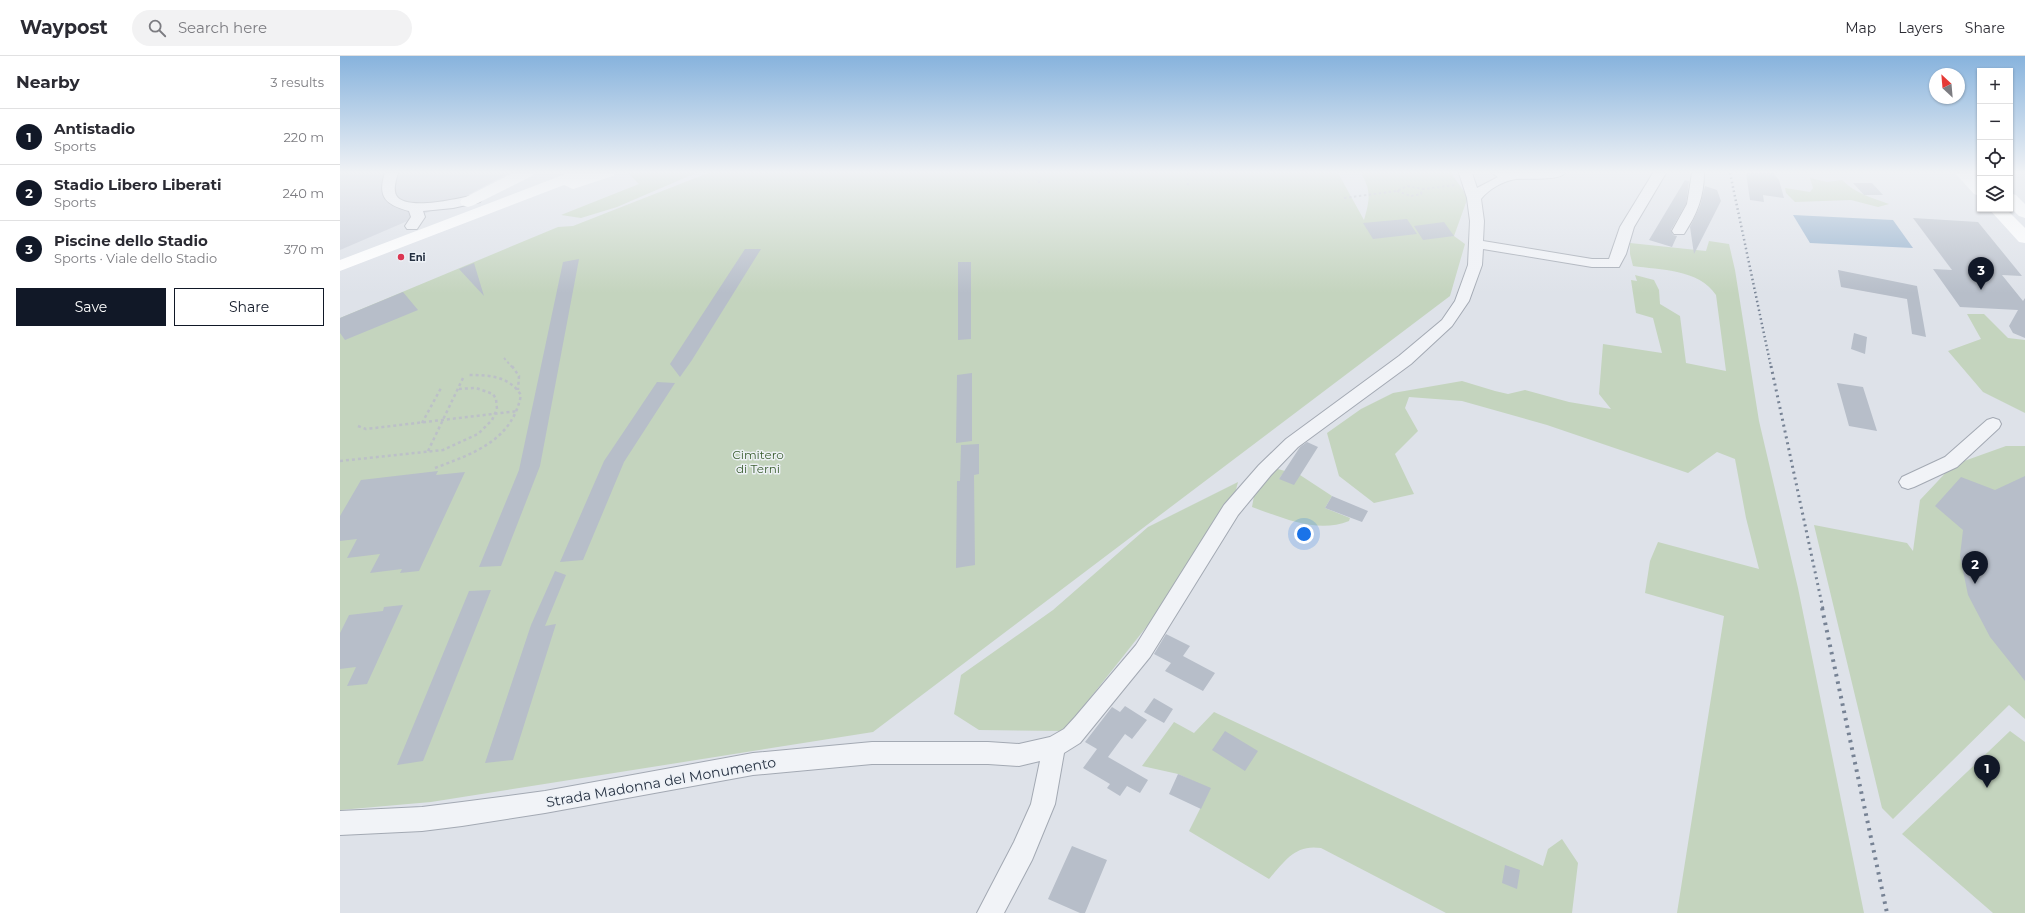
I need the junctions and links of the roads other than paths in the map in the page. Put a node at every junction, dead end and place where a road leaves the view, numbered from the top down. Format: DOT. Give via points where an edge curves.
graph roads {
  1 [pos="416,213"];
  2 [pos="442,213"];
  3 [pos="460,213"];
  4 [pos="478,213"];
  5 [pos="482,213"];
  6 [pos="1476,213"];
  7 [pos="1636,213"];
  8 [pos="1690,213"];
  9 [pos="2002,213"];
  10 [pos="463,219"];
  11 [pos="412,226"];
  12 [pos="1678,231"];
  13 [pos="2025,238"];
  14 [pos="1476,244"];
  15 [pos="342,259"];
  16 [pos="1993,424"];
  17 [pos="1908,482"];
  18 [pos="1054,748"];
  19 [pos="340,823"];
  20 [pos="990,913"];
  1 -- 11 [label="street" via="418,218"];
  2 -- 11 [label="main road"];
  3 -- 15 [label="main road"];
  4 -- 10 [label="main road"];
  5 -- 10 [label="main road"];
  6 -- 14 [label="street, Strada Madonna del Monumento"];
  7 -- 14 [label="street" via="1627,228 1614,264 1592,263"];
  8 -- 12 [label="street"];
  9 -- 13 [label="main road"];
  10 -- 15 [label="main road"];
  11 -- 15 [label="main road"];
  14 -- 18 [label="street, Strada Madonna del Monumento" via="1475,265 1462,301 1447,324 1405,360 1292,443 1265,470 1231,510 1143,651 1072,736"];
  16 -- 17 [label="street" via="1951,462"];
  18 -- 19 [label="street, Strada Madonna del Monumento" via="1019,755 872,753 753,764 545,802 462,814 422,819"];
  18 -- 20 [label="street" via="1043,804 1024,850"];
}
